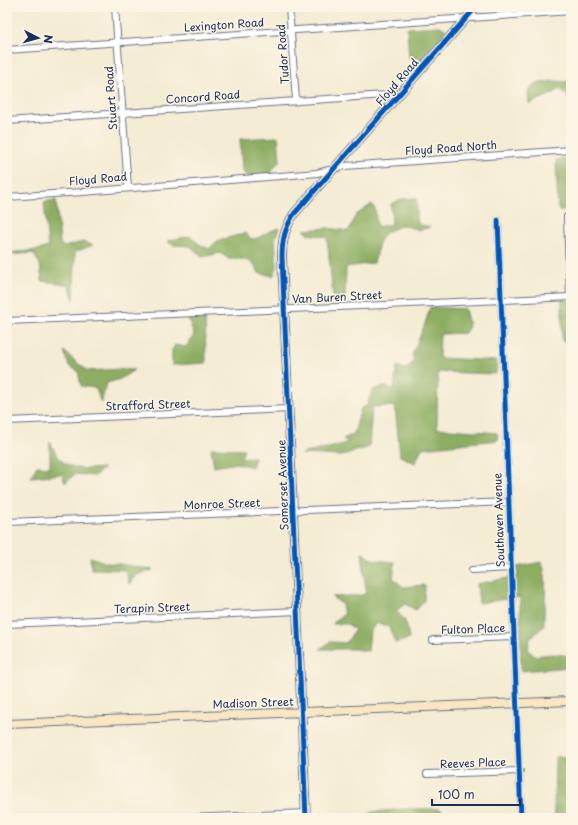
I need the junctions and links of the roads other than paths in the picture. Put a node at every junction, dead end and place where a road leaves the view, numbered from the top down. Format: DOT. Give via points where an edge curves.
graph roads {
  1 [pos="115,7"];
  2 [pos="289,7"];
  3 [pos="476,7"];
  4 [pos="571,11"];
  5 [pos="466,19"];
  6 [pos="291,30"];
  7 [pos="117,42"];
  8 [pos="7,50"];
  9 [pos="400,94"];
  10 [pos="296,100"];
  11 [pos="122,113"];
  12 [pos="7,121"];
  13 [pos="571,150"];
  14 [pos="333,169"];
  15 [pos="128,188"];
  16 [pos="7,197"];
  17 [pos="567,217"];
  18 [pos="498,220"];
  19 [pos="570,297"];
  20 [pos="500,300"];
  21 [pos="285,309"];
  22 [pos="7,321"];
  23 [pos="289,409"];
  24 [pos="7,421"];
  25 [pos="509,502"];
  26 [pos="294,511"];
  27 [pos="7,522"];
  28 [pos="511,568"];
  29 [pos="472,570"];
  30 [pos="298,611"];
  31 [pos="7,624"];
  32 [pos="514,637"];
  33 [pos="433,640"];
  34 [pos="571,701"];
  35 [pos="517,703"];
  36 [pos="302,713"];
  37 [pos="7,724"];
  38 [pos="520,771"];
  39 [pos="427,774"];
  40 [pos="306,816"];
  41 [pos="187,818"];
  42 [pos="521,818"];
  1 -- 7 [label="street, Stuart Road"];
  2 -- 6 [label="street, Tudor Road"];
  3 -- 5 [label="street, Floyd Road"];
  4 -- 5 [label="street, Lexington Road"];
  5 -- 6 [label="street, Lexington Road"];
  5 -- 9 [label="street, Floyd Road"];
  6 -- 7 [label="street, Lexington Road"];
  6 -- 10 [label="street, Tudor Road"];
  7 -- 8 [label="street, Lexington Road"];
  7 -- 11 [label="street, Stuart Road"];
  9 -- 10 [label="street, Concord Road"];
  9 -- 14 [label="street, Floyd Road"];
  10 -- 11 [label="street, Concord Road"];
  11 -- 12 [label="street, Concord Road"];
  11 -- 15 [label="street, Stuart Road"];
  13 -- 14 [label="street, Floyd Road North" via="345,166"];
  14 -- 15 [label="street, Floyd Road" via="317,173"];
  14 -- 21 [label="street, Somerset Avenue" via="294,214 285,231 282,245"];
  15 -- 16 [label="street, Floyd Road"];
  17 -- 19 [label="street"];
  18 -- 20 [label="street, Southaven Avenue"];
  19 -- 20 [label="street, Van Buren Street"];
  20 -- 21 [label="street, Van Buren Street"];
  20 -- 25 [label="street, Southaven Avenue"];
  21 -- 22 [label="street, Van Buren Street"];
  21 -- 23 [label="street, Somerset Avenue"];
  23 -- 24 [label="street, Strafford Street"];
  23 -- 26 [label="street, Somerset Avenue"];
  25 -- 26 [label="street, Monroe Street"];
  25 -- 28 [label="street, Southaven Avenue"];
  26 -- 27 [label="street, Monroe Street"];
  26 -- 30 [label="street, Somerset Avenue"];
  28 -- 29 [label="street"];
  28 -- 32 [label="street, Southaven Avenue"];
  30 -- 31 [label="street, Terapin Street"];
  30 -- 36 [label="street, Somerset Avenue"];
  32 -- 33 [label="street, Fulton Place"];
  32 -- 35 [label="street, Southaven Avenue"];
  34 -- 35 [label="street, Madison Street"];
  35 -- 36 [label="street, Madison Street"];
  35 -- 38 [label="street, Southaven Avenue"];
  36 -- 37 [label="street, Madison Street"];
  36 -- 40 [label="street, Somerset Avenue"];
  38 -- 39 [label="street, Reeves Place"];
  38 -- 42 [label="street, Southaven Avenue"];
  40 -- 41 [label="street"];
}
